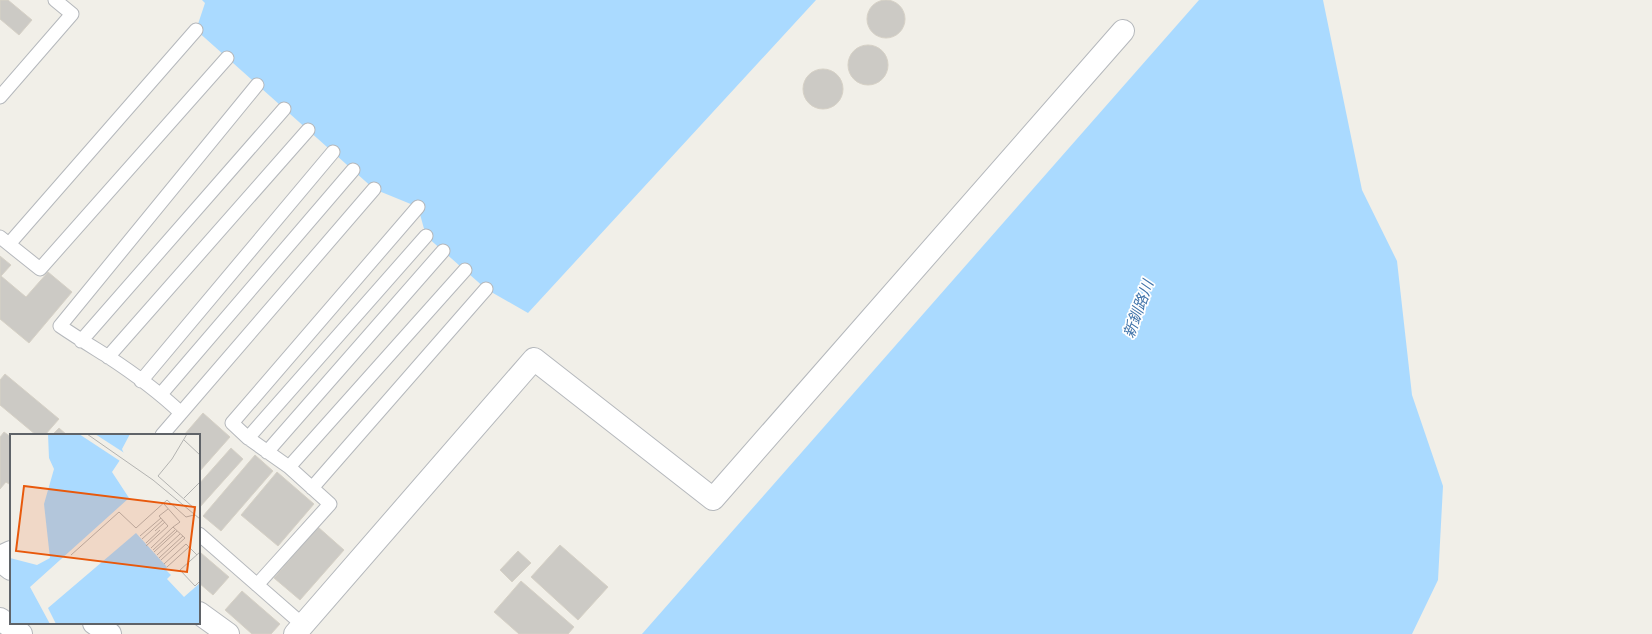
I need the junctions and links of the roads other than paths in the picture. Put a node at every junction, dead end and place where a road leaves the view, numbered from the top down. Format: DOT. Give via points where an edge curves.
graph roads {
  1 [pos="55,0"];
  2 [pos="196,30"];
  3 [pos="1123,31"];
  4 [pos="227,58"];
  5 [pos="257,85"];
  6 [pos="0,97"];
  7 [pos="284,109"];
  8 [pos="308,130"];
  9 [pos="333,152"];
  10 [pos="353,170"];
  11 [pos="374,189"];
  12 [pos="418,207"];
  13 [pos="426,236"];
  14 [pos="4,241"];
  15 [pos="443,251"];
  16 [pos="465,270"];
  17 [pos="486,289"];
  18 [pos="81,341"];
  19 [pos="108,356"];
  20 [pos="141,381"];
  21 [pos="161,394"];
  22 [pos="181,413"];
  23 [pos="163,434"];
  24 [pos="248,438"];
  25 [pos="267,452"];
  26 [pos="289,467"];
  27 [pos="312,488"];
  28 [pos="200,535"];
  29 [pos="10,552"];
  30 [pos="0,557"];
  31 [pos="0,562"];
  32 [pos="10,568"];
  33 [pos="257,585"];
  34 [pos="200,614"];
  35 [pos="0,619"];
  36 [pos="95,624"];
  37 [pos="299,630"];
  38 [pos="22,634"];
  39 [pos="110,634"];
  40 [pos="228,634"];
  1 -- 6 [label="lane" via="72,14"];
  2 -- 14 [label="lane"];
  3 -- 37 [label="street" via="713,499 534,359"];
  4 -- 14 [label="lane" via="40,270"];
  5 -- 18 [label="lane" via="60,326"];
  7 -- 18 [label="lane"];
  8 -- 19 [label="lane"];
  9 -- 20 [label="lane"];
  10 -- 21 [label="lane"];
  11 -- 22 [label="lane"];
  12 -- 24 [label="lane" via="232,423"];
  13 -- 24 [label="lane"];
  15 -- 25 [label="lane"];
  16 -- 26 [label="lane"];
  17 -- 27 [label="lane"];
  18 -- 19 [label="lane"];
  19 -- 20 [label="lane"];
  20 -- 21 [label="lane"];
  21 -- 22 [label="lane"];
  22 -- 23 [label="lane"];
  24 -- 25 [label="lane"];
  25 -- 26 [label="lane"];
  26 -- 27 [label="lane"];
  27 -- 33 [label="lane" via="330,504"];
  28 -- 33 [label="lane"];
  29 -- 30 [label="street"];
  31 -- 32 [label="street"];
  33 -- 37 [label="lane"];
  34 -- 40 [label="street"];
  35 -- 38 [label="street"];
  36 -- 39 [label="street"];
}
